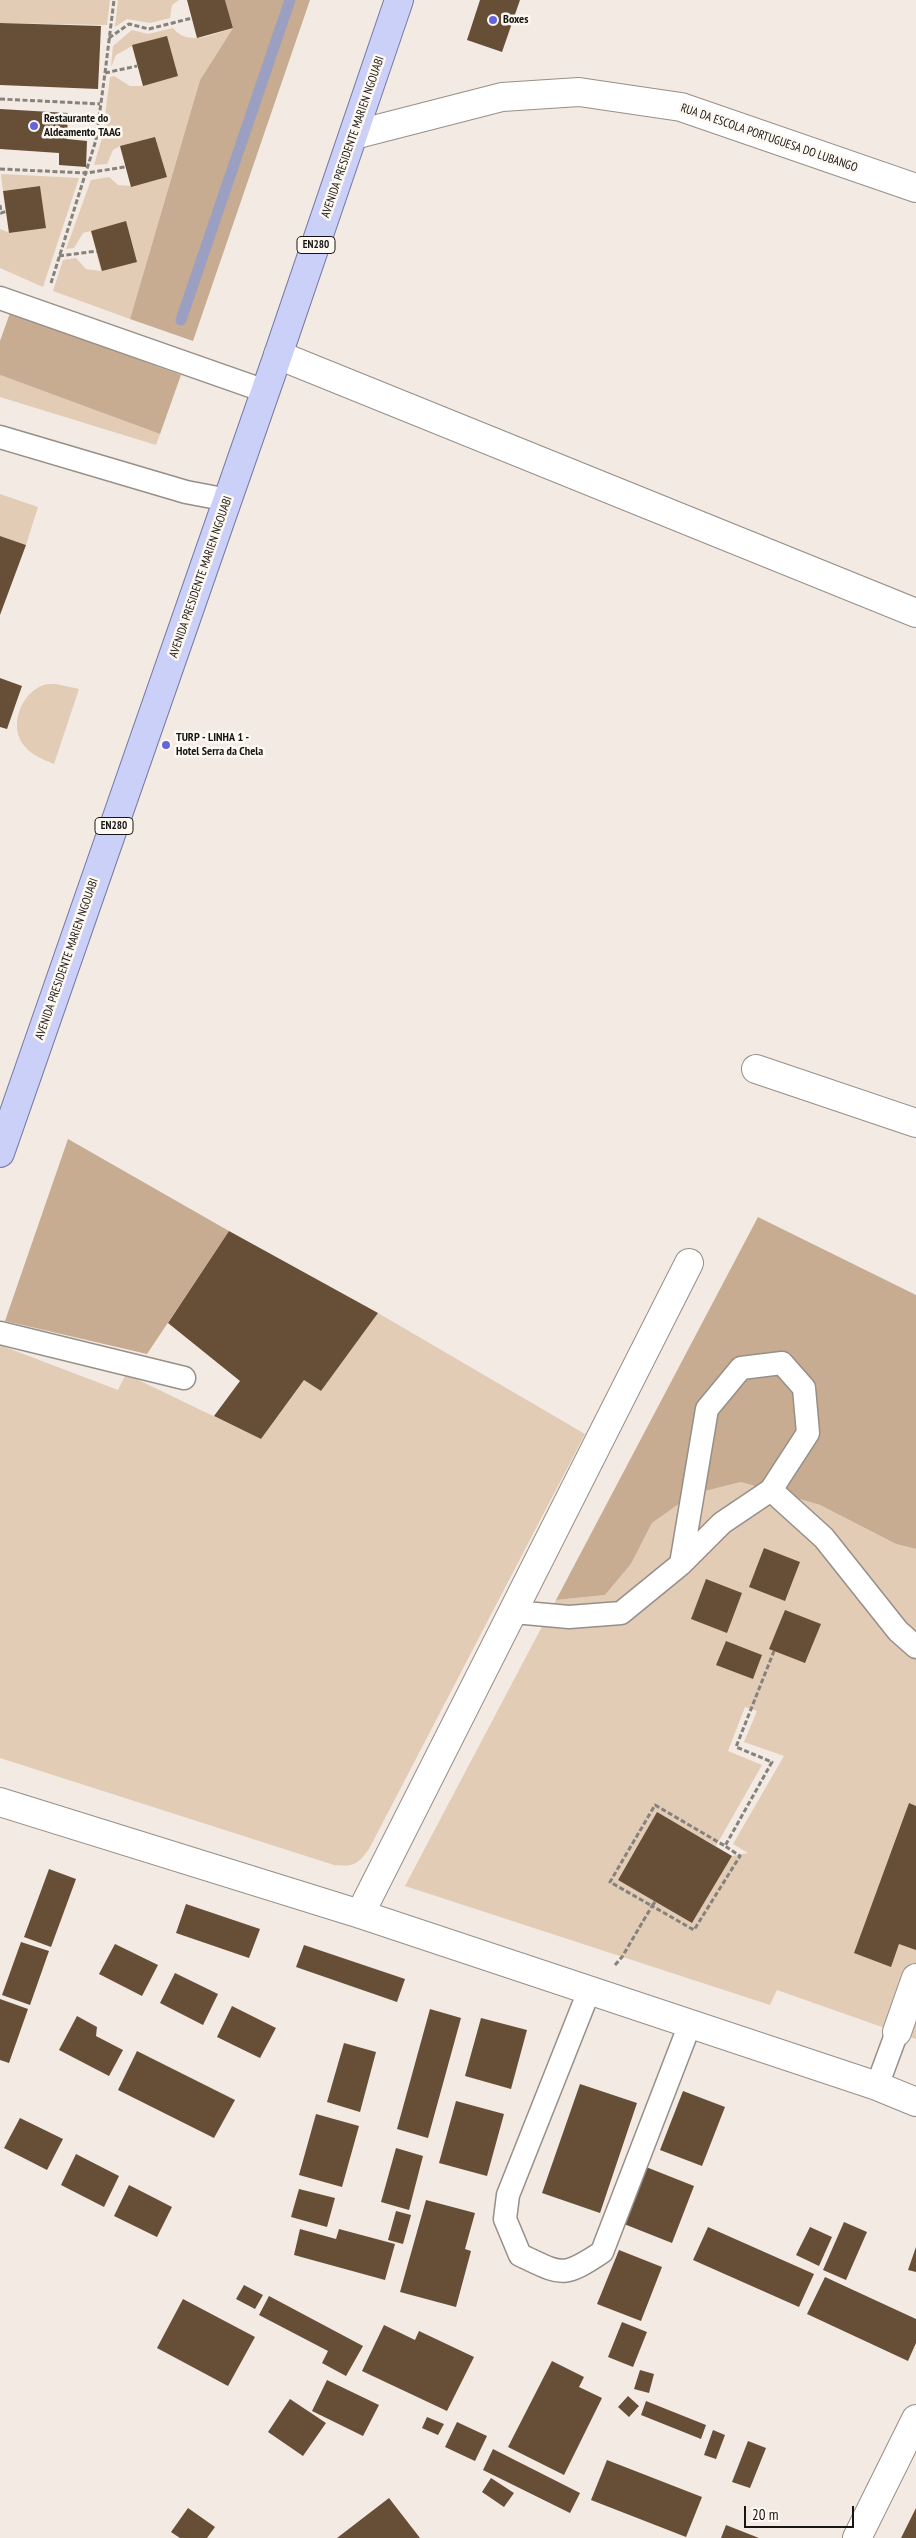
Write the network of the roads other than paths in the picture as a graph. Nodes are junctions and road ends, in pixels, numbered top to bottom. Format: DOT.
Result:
graph roads {
  1 [pos="399,0"];
  2 [pos="354,135"];
  3 [pos="916,188"];
  4 [pos="0,298"];
  5 [pos="278,354"];
  6 [pos="265,392"];
  7 [pos="0,437"];
  8 [pos="228,500"];
  9 [pos="916,613"];
  10 [pos="756,1069"];
  11 [pos="916,1122"];
  12 [pos="0,1153"];
  13 [pos="690,1263"];
  14 [pos="0,1333"];
  15 [pos="184,1378"];
  16 [pos="771,1490"];
  17 [pos="681,1564"];
  18 [pos="514,1612"];
  19 [pos="916,1647"];
  20 [pos="0,1802"];
  21 [pos="360,1914"];
  22 [pos="916,1978"];
  23 [pos="589,1991"];
  24 [pos="690,2024"];
  25 [pos="897,2032"];
  26 [pos="877,2086"];
  27 [pos="916,2102"];
  28 [pos="916,2419"];
  29 [pos="857,2538"];
  1 -- 2 [label="main road, AVENIDA PRESIDENTE MARIEN NGOUABI / EN280"];
  2 -- 3 [label="street, RUA DA ESCOLA PORTUGUESA DO LUBANGO"];
  2 -- 5 [label="main road, AVENIDA PRESIDENTE MARIEN NGOUABI / EN280"];
  4 -- 6 [label="lane"];
  5 -- 6 [label="main road, AVENIDA PRESIDENTE MARIEN NGOUABI / EN280"];
  5 -- 9 [label="street"];
  6 -- 8 [label="main road, AVENIDA PRESIDENTE MARIEN NGOUABI / EN280"];
  7 -- 8 [label="lane"];
  8 -- 12 [label="main road, AVENIDA PRESIDENTE MARIEN NGOUABI / EN280"];
  10 -- 11 [label="street"];
  13 -- 18 [label="street"];
  14 -- 15 [label="lane"];
  16 -- 17 [label="lane"];
  16 -- 17 [label="lane"];
  16 -- 19 [label="lane"];
  17 -- 18 [label="lane"];
  18 -- 21 [label="street"];
  20 -- 21 [label="street"];
  21 -- 23 [label="street"];
  22 -- 25 [label="street"];
  23 -- 24 [label="street"];
  23 -- 24 [label="lane"];
  24 -- 26 [label="street"];
  25 -- 26 [label="lane"];
  26 -- 27 [label="street"];
  28 -- 29 [label="street"];
}
